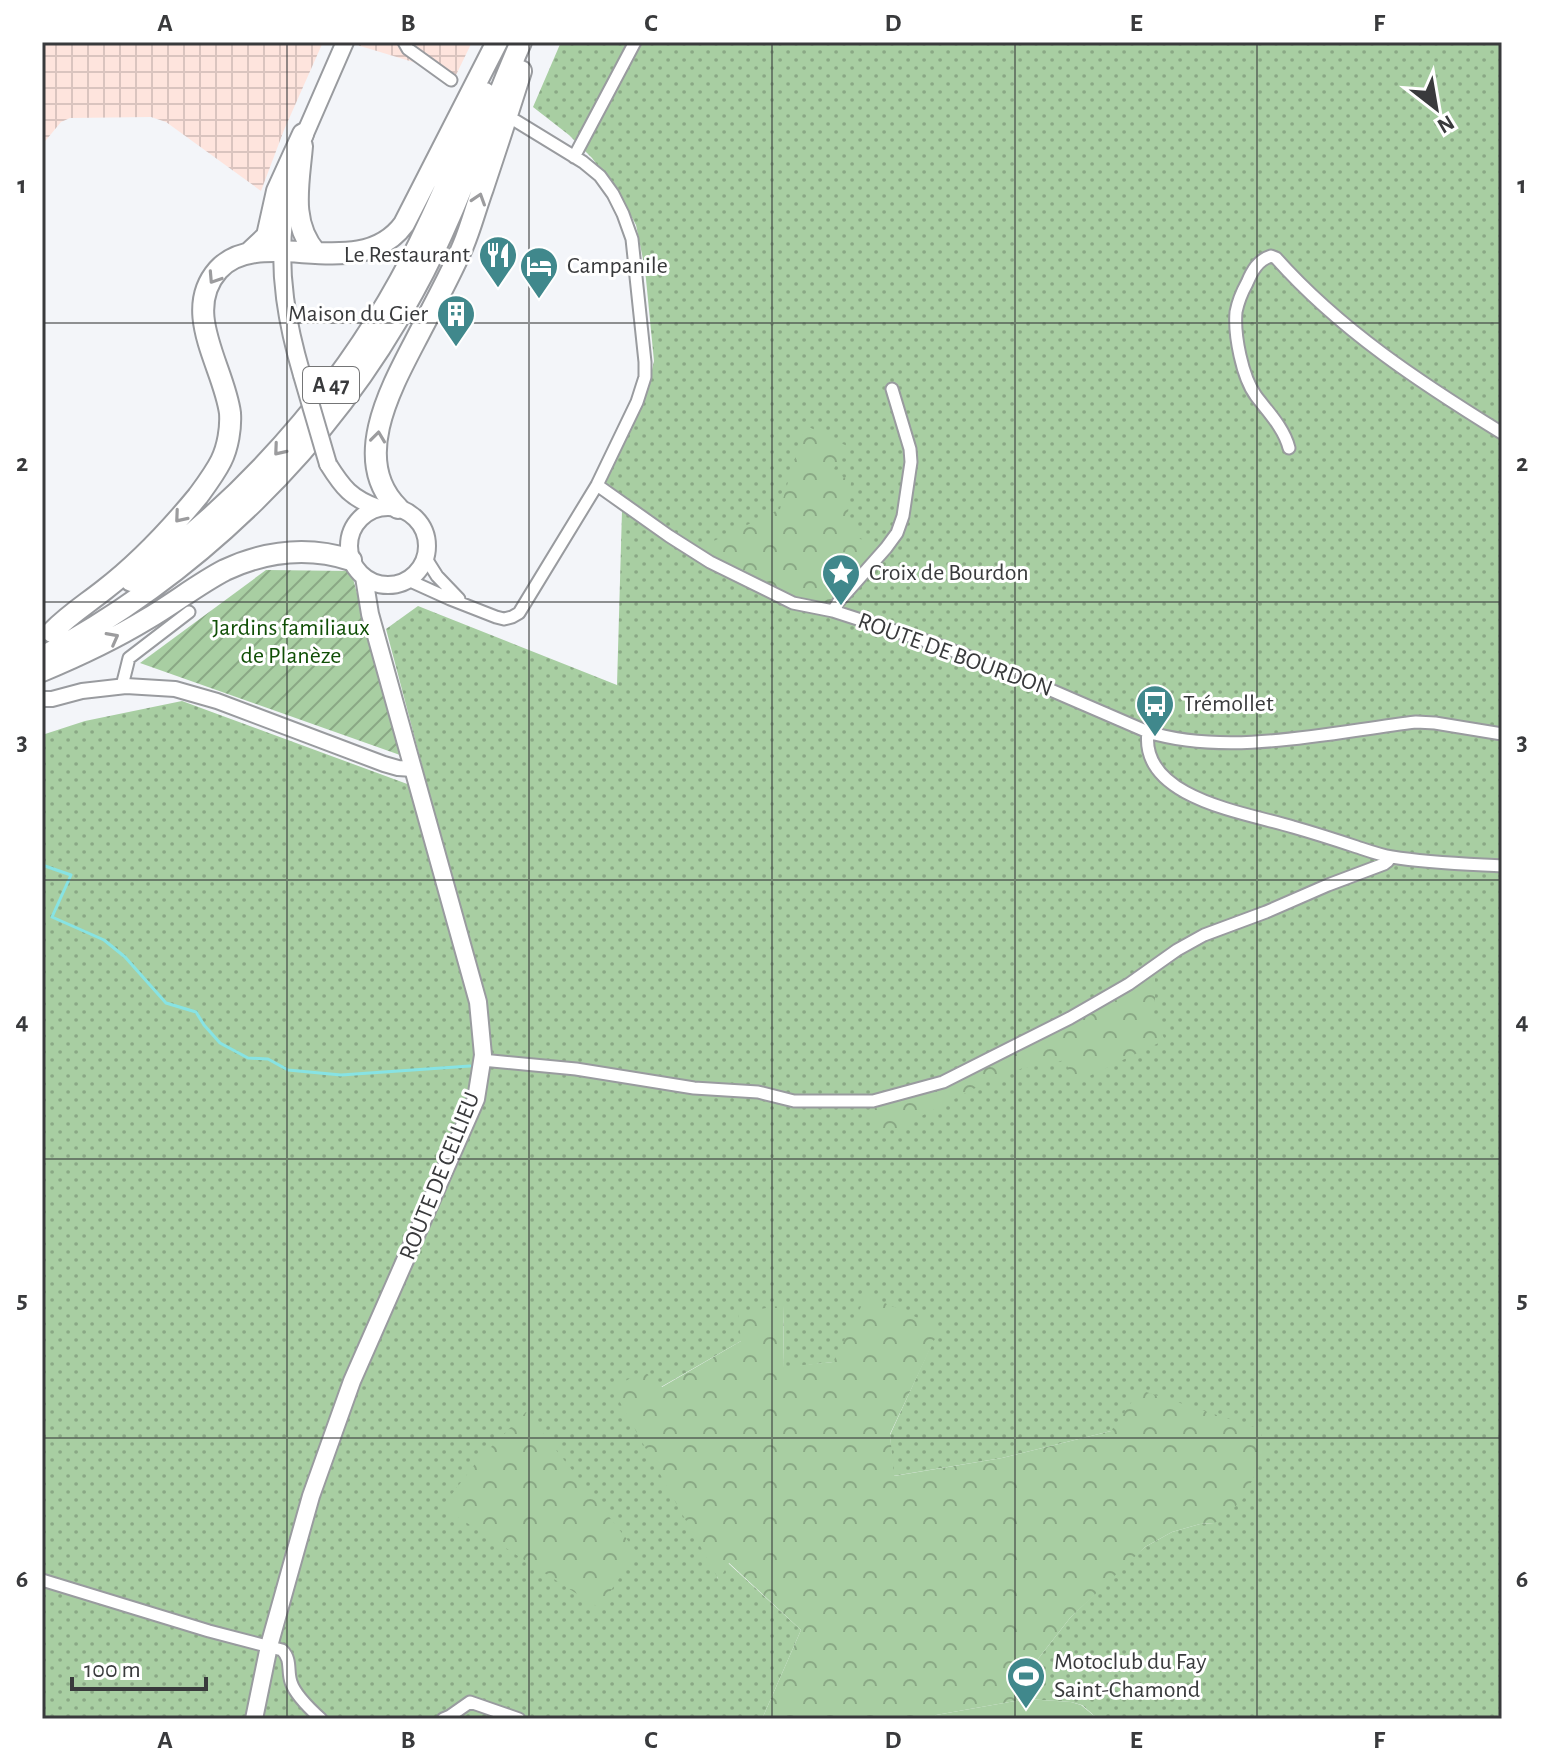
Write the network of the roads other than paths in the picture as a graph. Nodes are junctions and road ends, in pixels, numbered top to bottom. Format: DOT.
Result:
graph roads {
  1 [pos="345,42"];
  2 [pos="404,42"];
  3 [pos="497,42"];
  4 [pos="507,42"];
  5 [pos="521,42"];
  6 [pos="531,42"];
  7 [pos="635,42"];
  8 [pos="451,80"];
  9 [pos="516,121"];
  10 [pos="303,134"];
  11 [pos="574,157"];
  12 [pos="282,252"];
  13 [pos="249,253"];
  14 [pos="316,253"];
  15 [pos="892,389"];
  16 [pos="1502,433"];
  17 [pos="1289,448"];
  18 [pos="328,464"];
  19 [pos="598,482"];
  20 [pos="388,508"];
  21 [pos="354,527"];
  22 [pos="425,557"];
  23 [pos="351,560"];
  24 [pos="364,577"];
  25 [pos="408,580"];
  26 [pos="391,585"];
  27 [pos="470,606"];
  28 [pos="833,611"];
  29 [pos="189,612"];
  30 [pos="373,624"];
  31 [pos="47,635"];
  32 [pos="42,657"];
  33 [pos="42,671"];
  34 [pos="122,686"];
  35 [pos="42,699"];
  36 [pos="1148,732"];
  37 [pos="1502,734"];
  38 [pos="413,769"];
  39 [pos="1389,857"];
  40 [pos="1502,866"];
  41 [pos="482,1060"];
  42 [pos="42,1580"];
  43 [pos="269,1646"];
  44 [pos="254,1719"];
  45 [pos="321,1719"];
  46 [pos="443,1719"];
  47 [pos="519,1719"];
  1 -- 10 [label="main road"];
  2 -- 8 [label="street"];
  3 -- 14 [label="highway"];
  4 -- 31 [label="highway, A 47, one-way"];
  5 -- 32 [label="highway, A 47"];
  20 -- 6 [label="highway, one-way"];
  7 -- 11 [label="street"];
  9 -- 11 [label="street"];
  10 -- 12 [label="main road"];
  10 -- 13 [label="highway"];
  10 -- 14 [label="highway"];
  11 -- 19 [label="street"];
  12 -- 13 [label="highway"];
  12 -- 14 [label="highway"];
  12 -- 18 [label="main road, bridge"];
  13 -- 31 [label="highway, one-way"];
  15 -- 28 [label="street"];
  16 -- 17 [label="street"];
  18 -- 20 [label="main road"];
  18 -- 21 [label="main road"];
  19 -- 27 [label="street"];
  19 -- 28 [label="street, ROUTE DE BOURDON"];
  20 -- 21 [label="main road"];
  20 -- 22 [label="main road"];
  21 -- 23 [label="main road"];
  22 -- 25 [label="main road"];
  22 -- 27 [label="street"];
  23 -- 24 [label="main road"];
  33 -- 23 [label="highway, one-way"];
  24 -- 26 [label="main road"];
  24 -- 30 [label="main road, ROUTE DE CELLIEU"];
  25 -- 26 [label="main road"];
  25 -- 27 [label="street"];
  26 -- 30 [label="main road"];
  28 -- 36 [label="street, ROUTE DE BOURDON"];
  29 -- 34 [label="street"];
  30 -- 38 [label="main road, ROUTE DE CELLIEU"];
  34 -- 35 [label="street"];
  34 -- 38 [label="street"];
  36 -- 37 [label="street, ROUTE DE BOURDON"];
  36 -- 39 [label="street"];
  38 -- 41 [label="main road, ROUTE DE CELLIEU"];
  39 -- 40 [label="street"];
  39 -- 41 [label="street"];
  41 -- 43 [label="main road, ROUTE DE CELLIEU"];
  42 -- 43 [label="street"];
  43 -- 44 [label="main road, ROUTE DE CELLIEU"];
  43 -- 45 [label="street"];
  46 -- 47 [label="street"];
}
